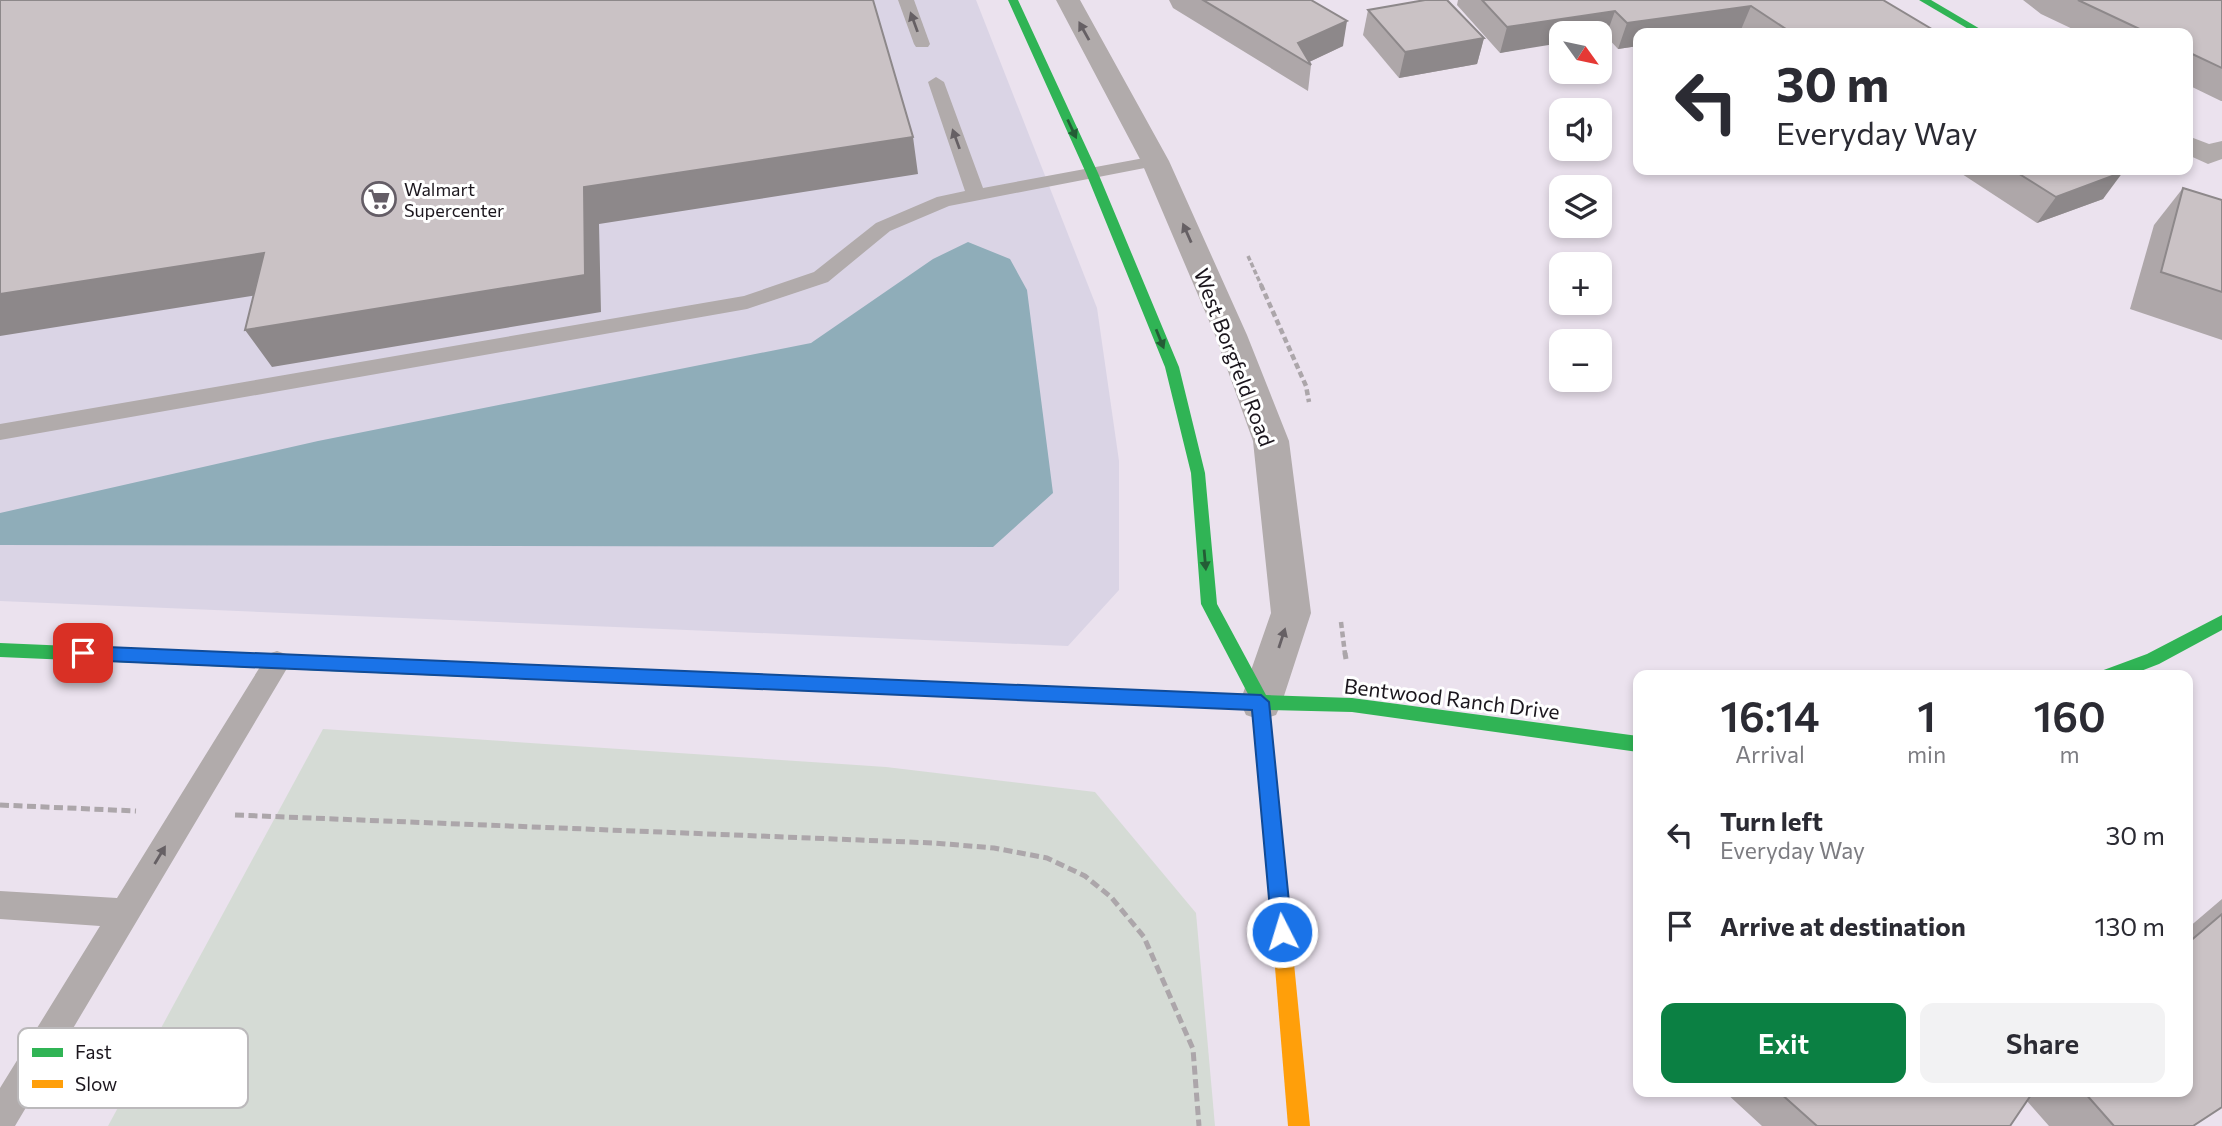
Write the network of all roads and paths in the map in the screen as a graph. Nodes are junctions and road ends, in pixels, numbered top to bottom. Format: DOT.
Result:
graph roads {
  1 [pos="906,0"];
  2 [pos="1013,0"];
  3 [pos="1068,0"];
  4 [pos="1924,0"];
  5 [pos="1973,28"];
  6 [pos="922,44"];
  7 [pos="936,82"];
  8 [pos="1155,161"];
  9 [pos="1092,173"];
  10 [pos="976,195"];
  11 [pos="0,432"];
  12 [pos="2222,622"];
  13 [pos="0,650"];
  14 [pos="277,662"];
  15 [pos="2123,670"];
  16 [pos="1261,702"];
  17 [pos="1633,743"];
  18 [pos="0,805"];
  19 [pos="186,813"];
  20 [pos="0,905"];
  21 [pos="125,913"];
  22 [pos="55,1028"];
  23 [pos="18,1089"];
  24 [pos="0,1119"];
  25 [pos="1199,1126"];
  26 [pos="1299,1126"];
  6 -- 1 [label="lane, one-way"];
  2 -- 9 [label="street, one-way"];
  8 -- 3 [label="street, West Borgfeld Road, one-way"];
  4 -- 5 [label="street"];
  10 -- 7 [label="lane, one-way"];
  8 -- 9 [label="lane"];
  16 -- 8 [label="street, West Borgfeld Road, one-way"];
  9 -- 10 [label="lane"];
  9 -- 16 [label="street, one-way"];
  10 -- 11 [label="lane"];
  12 -- 15 [label="street"];
  13 -- 14 [label="street, Bentwood Ranch Drive"];
  14 -- 16 [label="street, Bentwood Ranch Drive"];
  14 -- 19 [label="lane"];
  16 -- 17 [label="street, Bentwood Ranch Drive"];
  16 -- 26 [label="street"];
  18 -- 19 [label="path"];
  21 -- 19 [label="lane, one-way"];
  19 -- 25 [label="path"];
  20 -- 21 [label="lane"];
  21 -- 22 [label="lane"];
  23 -- 24 [label="lane"];
}
